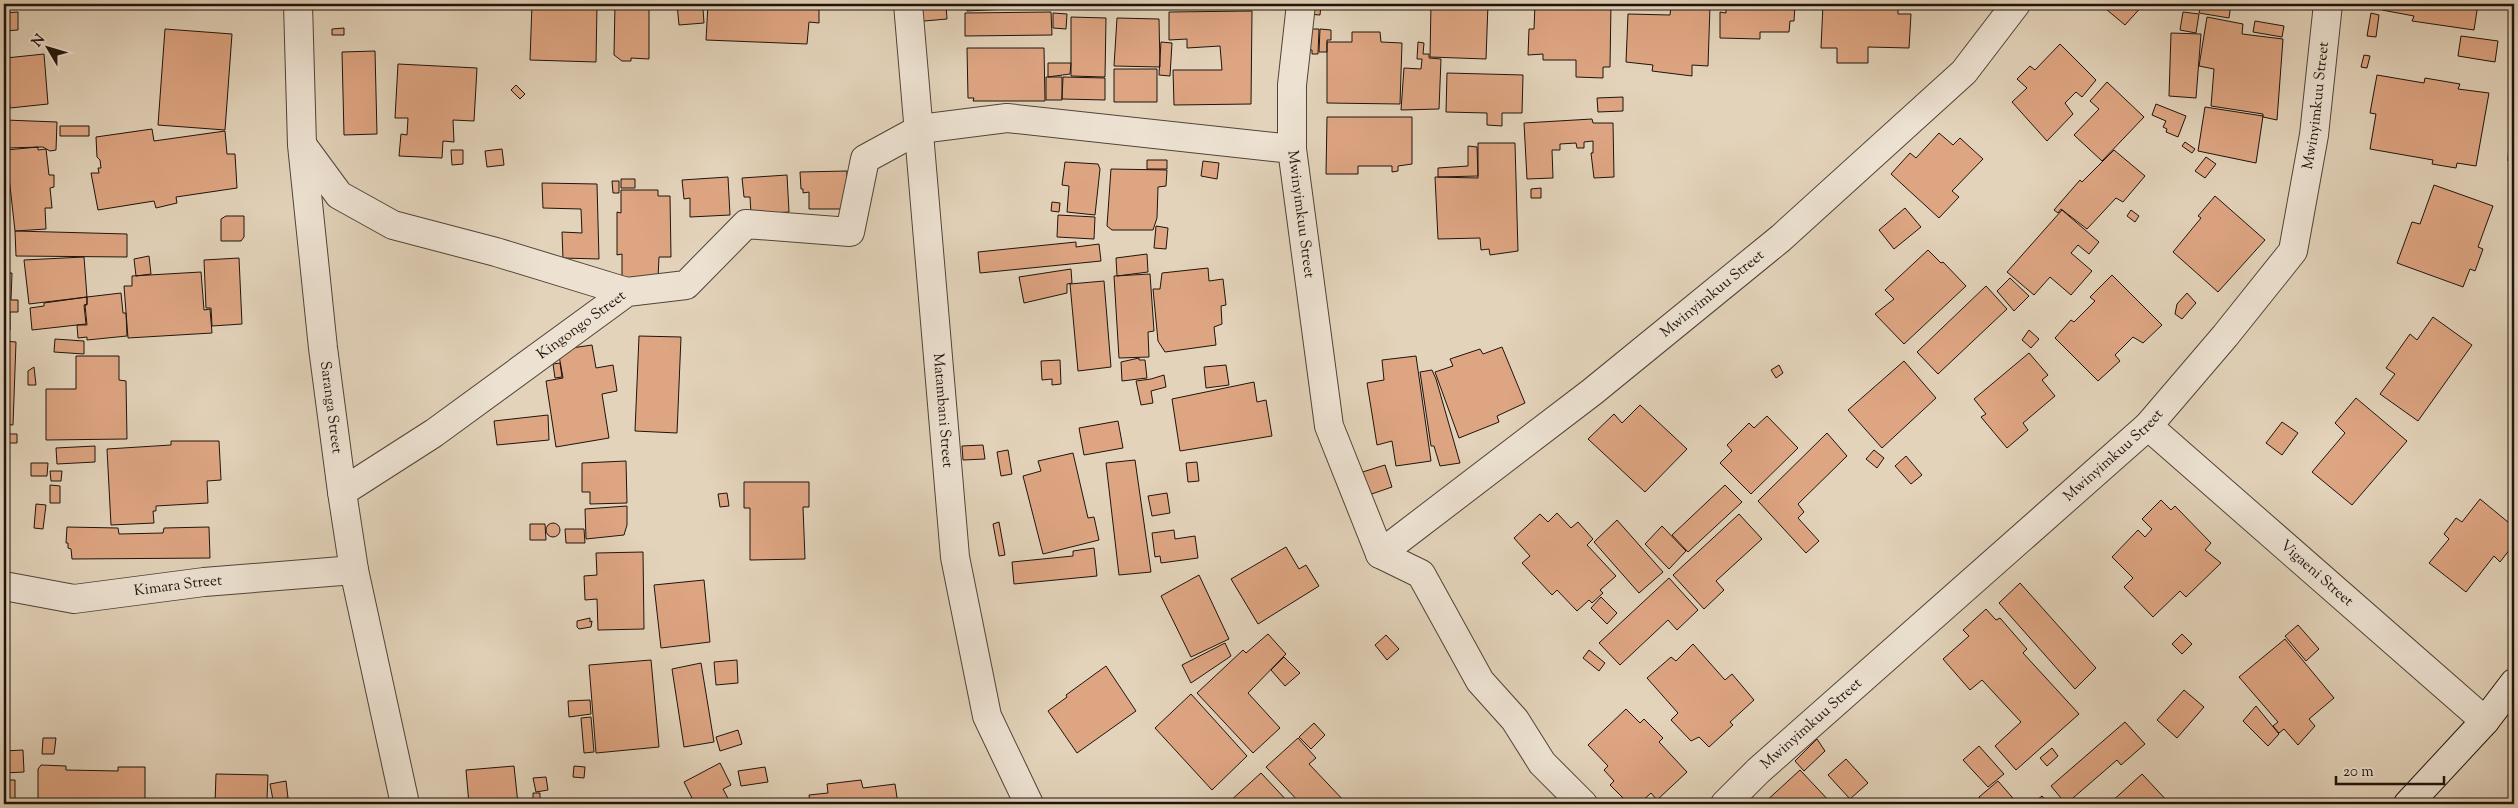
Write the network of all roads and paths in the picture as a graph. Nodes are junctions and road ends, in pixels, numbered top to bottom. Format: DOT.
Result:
graph roads {
  1 [pos="298,4"];
  2 [pos="908,4"];
  3 [pos="1301,4"];
  4 [pos="2016,4"];
  5 [pos="2328,4"];
  6 [pos="920,129"];
  7 [pos="302,145"];
  8 [pos="1292,149"];
  9 [pos="627,292"];
  10 [pos="2148,426"];
  11 [pos="342,492"];
  12 [pos="1380,554"];
  13 [pos="354,570"];
  14 [pos="4,586"];
  15 [pos="2514,683"];
  16 [pos="2485,721"];
  17 [pos="405,804"];
  18 [pos="1029,804"];
  19 [pos="1583,804"];
  20 [pos="1725,804"];
  21 [pos="2408,804"];
  1 -- 7 [label="street, Saranga Street"];
  2 -- 6 [label="street, Matambani Street"];
  3 -- 8 [label="street"];
  4 -- 12 [label="street, Mwinyimkuu Street"];
  5 -- 10 [label="street, Mwinyimkuu Street"];
  6 -- 8 [label="street, Mwinyimkuu Street"];
  6 -- 9 [label="street, Kingongo Street"];
  6 -- 18 [label="street, Matambani Street"];
  7 -- 9 [label="street"];
  7 -- 11 [label="street, Saranga Street"];
  8 -- 12 [label="street, Mwinyimkuu Street"];
  9 -- 11 [label="street, Kingongo Street"];
  10 -- 16 [label="street, Vigaeni Street"];
  10 -- 20 [label="street, Mwinyimkuu Street"];
  11 -- 13 [label="street, Saranga Street"];
  12 -- 19 [label="street"];
  13 -- 14 [label="street, Kimara Street"];
  13 -- 17 [label="street, Saranga Street"];
  15 -- 16 [label="street"];
  16 -- 21 [label="street"];
}
